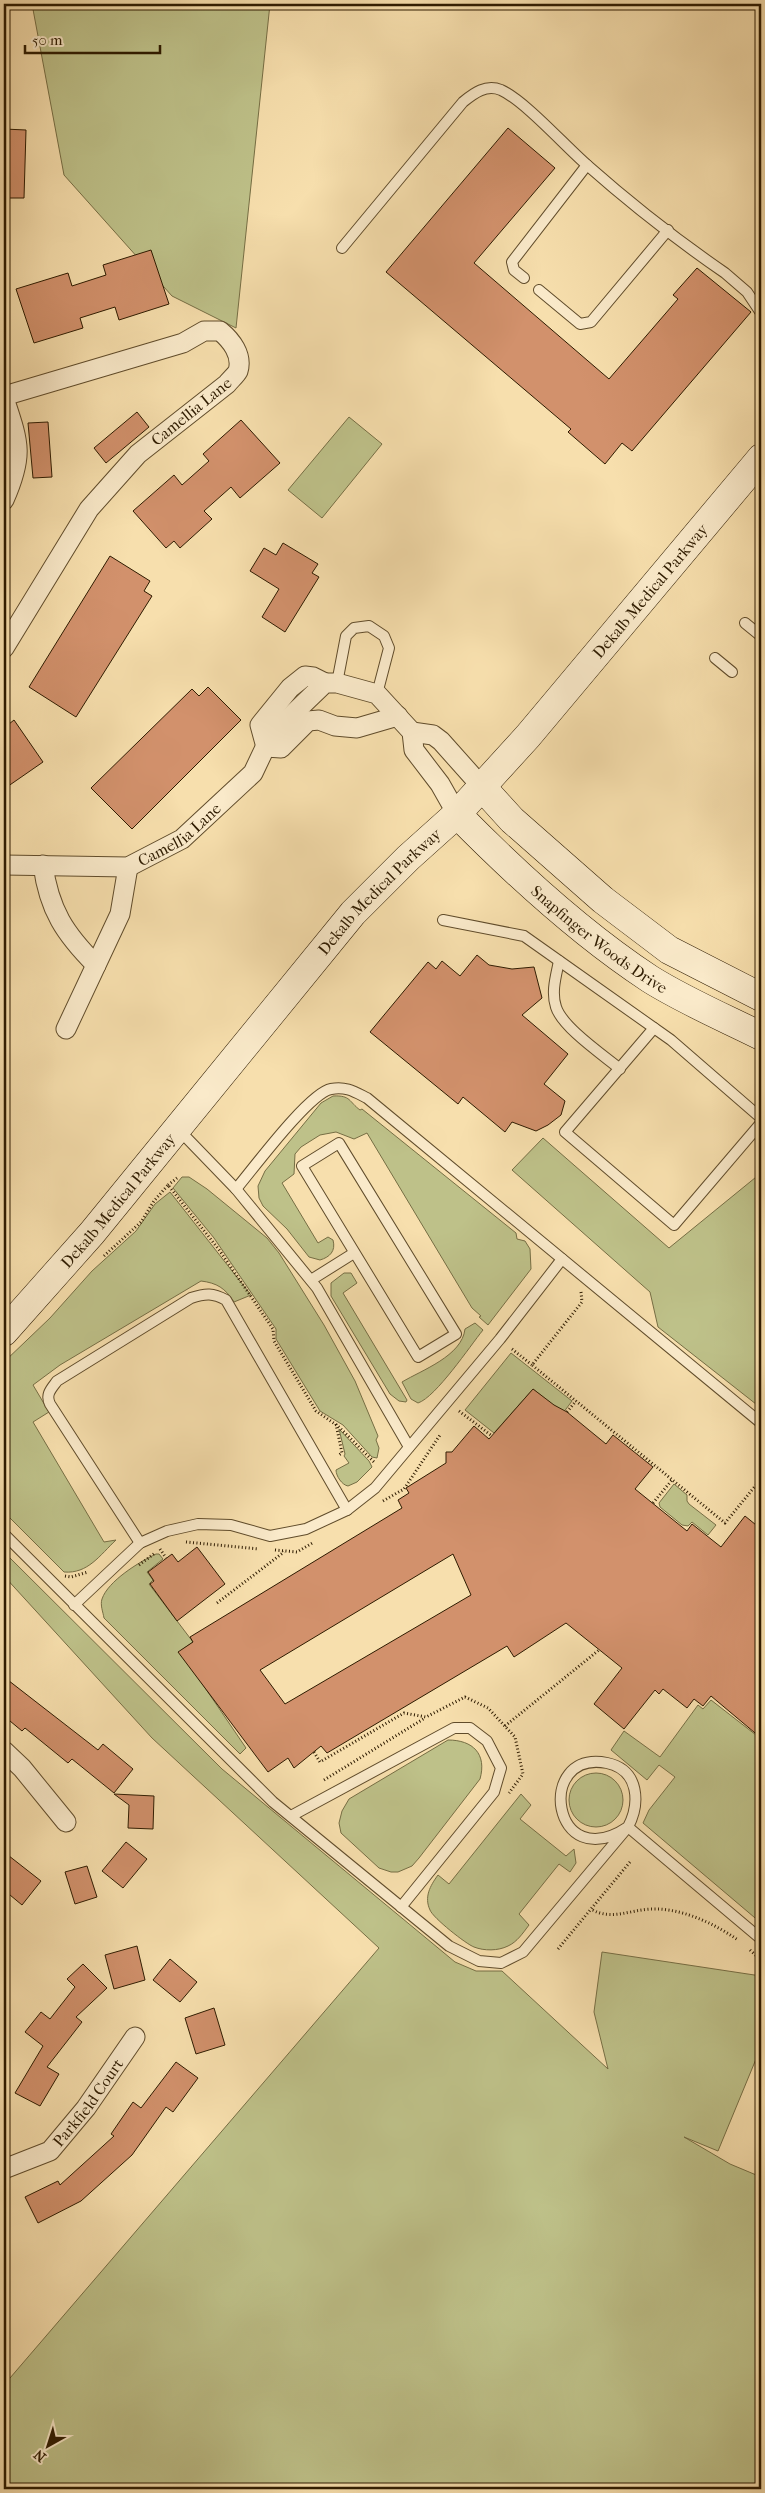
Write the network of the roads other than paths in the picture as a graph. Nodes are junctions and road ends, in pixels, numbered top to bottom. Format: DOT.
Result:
graph roads {
  1 [pos="586,165"];
  2 [pos="668,230"];
  3 [pos="342,248"];
  4 [pos="524,278"];
  5 [pos="539,290"];
  6 [pos="761,313"];
  7 [pos="4,397"];
  8 [pos="761,458"];
  9 [pos="4,500"];
  10 [pos="745,622"];
  11 [pos="761,636"];
  12 [pos="4,648"];
  13 [pos="715,658"];
  14 [pos="732,672"];
  15 [pos="331,683"];
  16 [pos="377,694"];
  17 [pos="296,709"];
  18 [pos="398,716"];
  19 [pos="412,732"];
  20 [pos="482,787"];
  21 [pos="457,814"];
  22 [pos="43,865"];
  23 [pos="4,866"];
  24 [pos="128,867"];
  25 [pos="443,920"];
  26 [pos="559,961"];
  27 [pos="96,965"];
  28 [pos="761,997"];
  29 [pos="654,1028"];
  30 [pos="66,1029"];
  31 [pos="761,1036"];
  32 [pos="620,1068"];
  33 [pos="761,1118"];
  34 [pos="761,1123"];
  35 [pos="176,1128"];
  36 [pos="236,1189"];
  37 [pos="354,1252"];
  38 [pos="562,1259"];
  39 [pos="311,1280"];
  40 [pos="4,1332"];
  41 [pos="761,1423"];
  42 [pos="409,1447"];
  43 [pos="347,1510"];
  44 [pos="4,1534"];
  45 [pos="140,1543"];
  46 [pos="74,1605"];
  47 [pos="4,1751"];
  48 [pos="291,1816"];
  49 [pos="66,1822"];
  50 [pos="628,1827"];
  51 [pos="402,1907"];
  52 [pos="761,1939"];
  53 [pos="135,2037"];
  54 [pos="4,2169"];
  1 -- 2 [label="lane"];
  1 -- 3 [label="lane"];
  1 -- 4 [label="lane"];
  2 -- 5 [label="lane"];
  2 -- 6 [label="lane"];
  7 -- 9 [label="street, Camellia Lane"];
  7 -- 12 [label="street, Camellia Lane"];
  8 -- 20 [label="main road, Dekalb Medical Parkway"];
  10 -- 11 [label="lane"];
  13 -- 14 [label="lane"];
  15 -- 16 [label="street"];
  15 -- 16 [label="lane"];
  15 -- 17 [label="street, Camellia Lane"];
  16 -- 18 [label="street"];
  17 -- 18 [label="street"];
  17 -- 24 [label="street, Camellia Lane"];
  18 -- 19 [label="street"];
  19 -- 20 [label="street"];
  19 -- 21 [label="street"];
  20 -- 21 [label="main road, Dekalb Medical Parkway"];
  20 -- 28 [label="main road, Snapfinger Woods Drive"];
  21 -- 31 [label="main road, Snapfinger Woods Drive"];
  21 -- 35 [label="main road, Dekalb Medical Parkway"];
  22 -- 23 [label="street, Camellia Lane"];
  22 -- 24 [label="street, Camellia Lane"];
  22 -- 27 [label="street"];
  24 -- 27 [label="street"];
  25 -- 26 [label="lane"];
  26 -- 29 [label="lane"];
  26 -- 32 [label="lane"];
  27 -- 30 [label="street"];
  29 -- 32 [label="lane"];
  29 -- 33 [label="lane"];
  32 -- 34 [label="lane"];
  35 -- 36 [label="lane"];
  35 -- 40 [label="main road, Dekalb Medical Parkway"];
  36 -- 38 [label="lane"];
  36 -- 39 [label="lane"];
  37 -- 37 [label="lane"];
  37 -- 39 [label="lane"];
  38 -- 41 [label="lane"];
  38 -- 42 [label="lane"];
  39 -- 42 [label="lane"];
  42 -- 43 [label="lane"];
  43 -- 45 [label="lane"];
  43 -- 45 [label="lane"];
  44 -- 46 [label="lane"];
  45 -- 46 [label="lane"];
  46 -- 48 [label="lane"];
  47 -- 49 [label="street"];
  48 -- 51 [label="lane"];
  48 -- 51 [label="lane"];
  50 -- 50 [label="lane"];
  50 -- 51 [label="lane"];
  50 -- 52 [label="lane"];
  53 -- 54 [label="street, Parkfield Court"];
}
